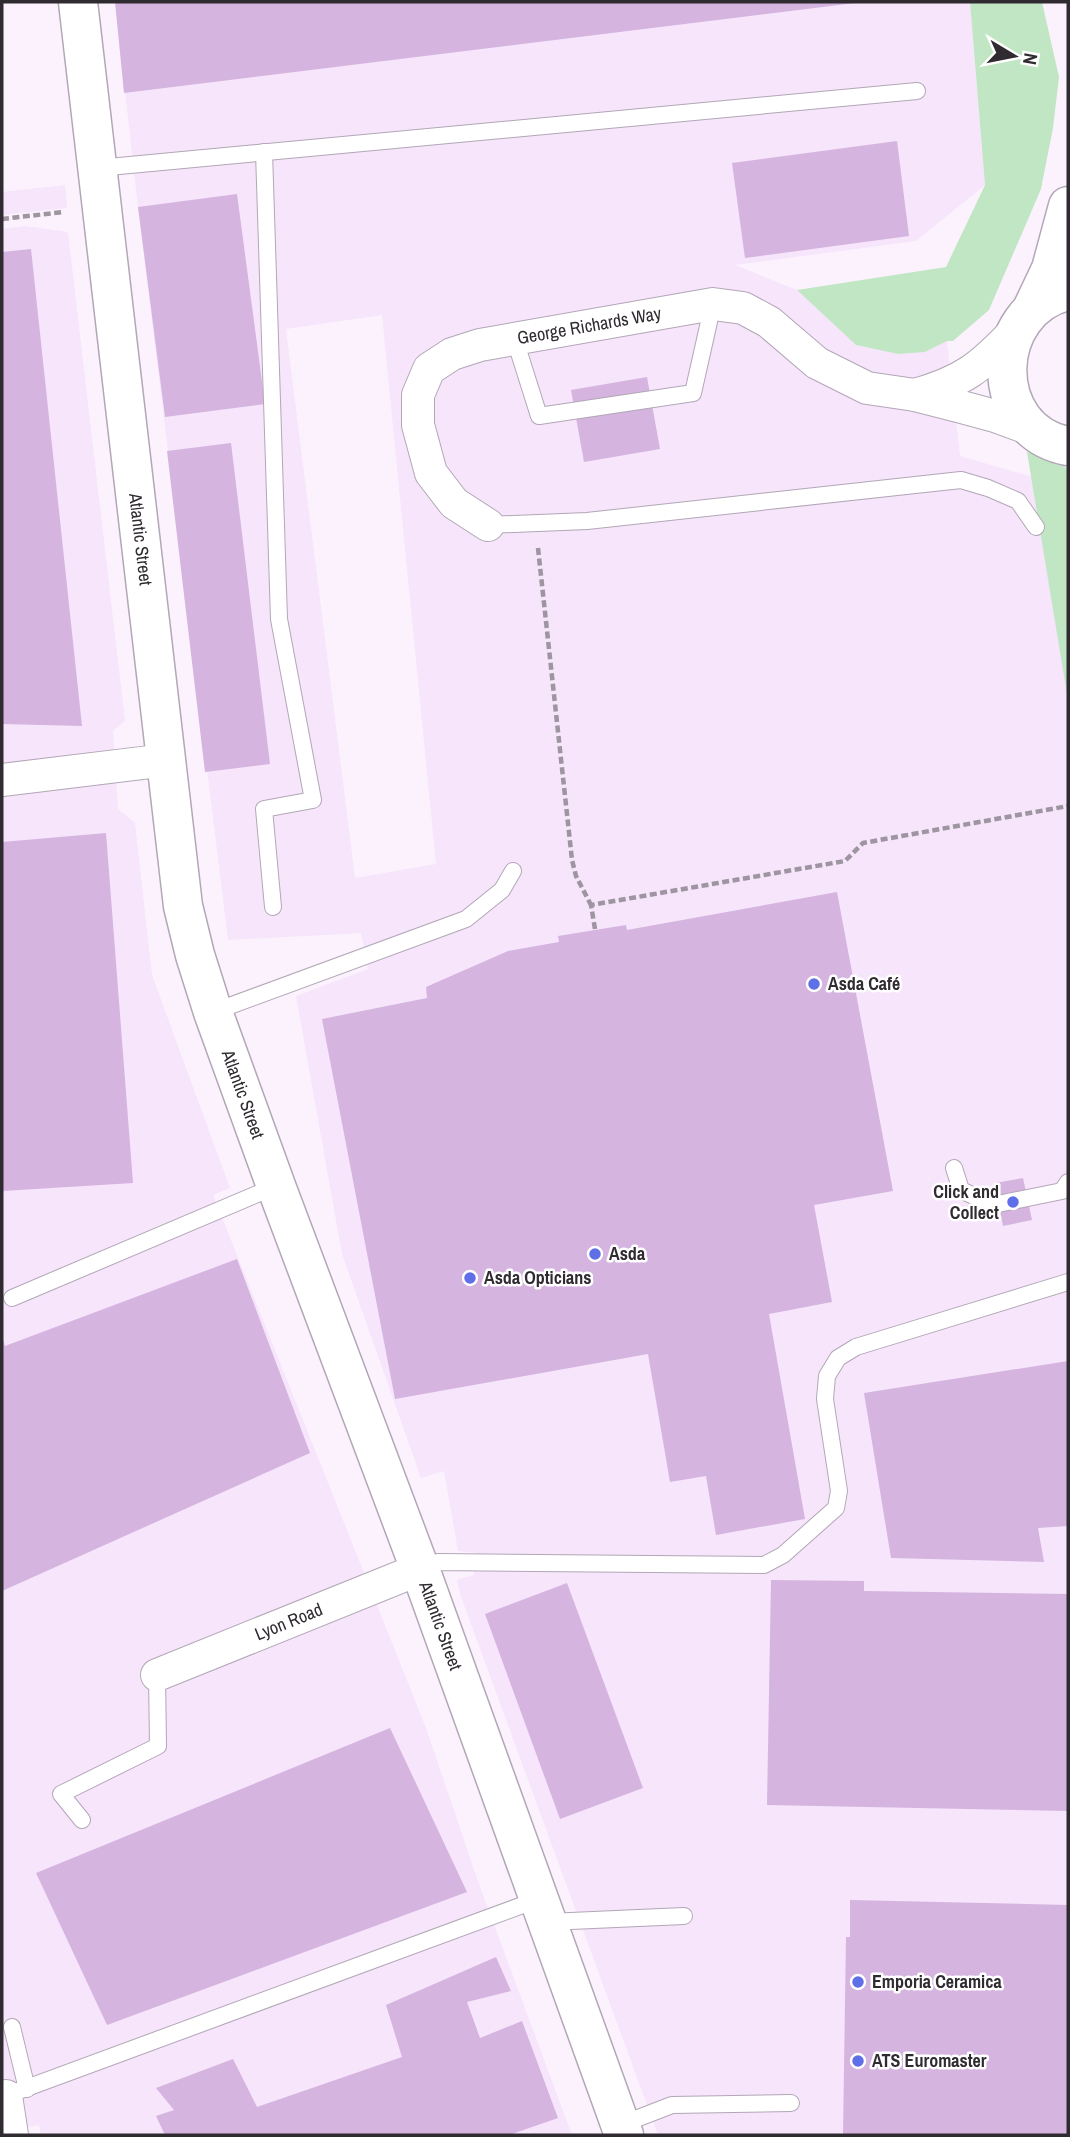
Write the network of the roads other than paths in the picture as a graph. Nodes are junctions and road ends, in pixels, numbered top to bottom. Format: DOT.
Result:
graph roads {
  1 [pos="78,2"];
  2 [pos="916,91"];
  3 [pos="264,152"];
  4 [pos="98,168"];
  5 [pos="1068,206"];
  6 [pos="1068,291"];
  7 [pos="713,304"];
  8 [pos="1024,320"];
  9 [pos="515,340"];
  10 [pos="915,395"];
  11 [pos="1058,443"];
  12 [pos="488,526"];
  13 [pos="1036,527"];
  14 [pos="166,760"];
  15 [pos="2,780"];
  16 [pos="513,871"];
  17 [pos="273,908"];
  18 [pos="213,1012"];
  19 [pos="954,1168"];
  20 [pos="1068,1182"];
  21 [pos="275,1186"];
  22 [pos="1068,1282"];
  23 [pos="12,1298"];
  24 [pos="420,1569"];
  25 [pos="156,1675"];
  26 [pos="82,1820"];
  27 [pos="544,1911"];
  28 [pos="684,1916"];
  29 [pos="12,2027"];
  30 [pos="12,2094"];
  31 [pos="791,2102"];
  32 [pos="622,2130"];
  33 [pos="12,2135"];
  1 -- 4 [label="street, Atlantic Street"];
  2 -- 3 [label="lane"];
  3 -- 4 [label="lane"];
  3 -- 17 [label="lane"];
  4 -- 14 [label="street, Atlantic Street"];
  5 -- 8 [label="street, George Richards Way"];
  6 -- 8 [label="street"];
  7 -- 9 [label="street, George Richards Way"];
  7 -- 9 [label="lane"];
  7 -- 10 [label="street, George Richards Way"];
  8 -- 10 [label="street, George Richards Way"];
  8 -- 11 [label="street"];
  9 -- 12 [label="street, George Richards Way"];
  10 -- 11 [label="street, George Richards Way"];
  12 -- 13 [label="lane"];
  14 -- 15 [label="street"];
  14 -- 18 [label="street, Atlantic Street"];
  16 -- 18 [label="lane"];
  18 -- 21 [label="street, Atlantic Street"];
  19 -- 20 [label="lane"];
  21 -- 23 [label="lane"];
  21 -- 24 [label="street, Atlantic Street"];
  22 -- 24 [label="lane"];
  24 -- 25 [label="street, Lyon Road"];
  24 -- 27 [label="street, Atlantic Street"];
  25 -- 26 [label="lane"];
  27 -- 28 [label="lane"];
  27 -- 30 [label="lane"];
  27 -- 32 [label="street, Atlantic Street"];
  29 -- 30 [label="lane"];
  30 -- 33 [label="street"];
  31 -- 32 [label="lane"];
}
